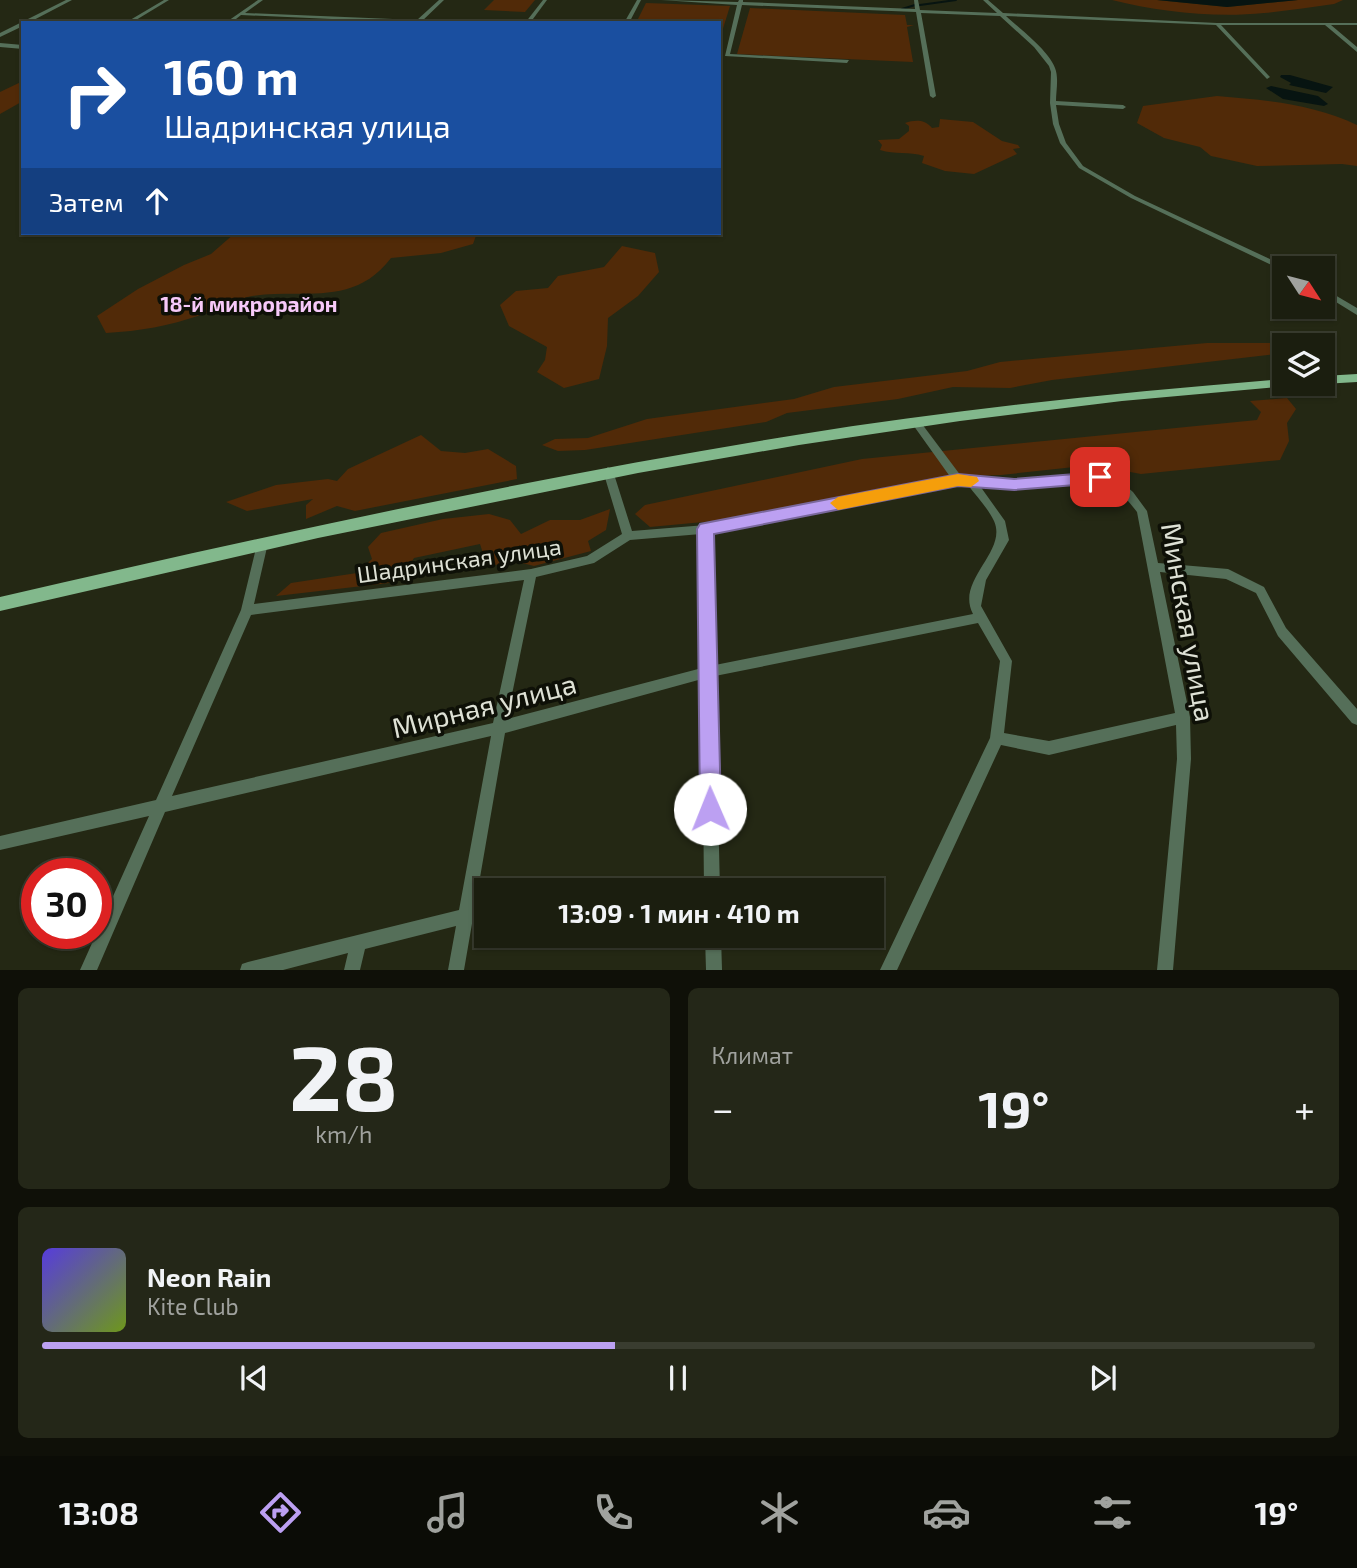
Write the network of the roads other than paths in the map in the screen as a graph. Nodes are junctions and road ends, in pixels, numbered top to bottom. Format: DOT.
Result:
graph roads {
  1 [pos="70,0"];
  2 [pos="167,0"];
  3 [pos="261,0"];
  4 [pos="442,0"];
  5 [pos="545,0"];
  6 [pos="639,0"];
  7 [pos="663,0"];
  8 [pos="916,0"];
  9 [pos="985,0"];
  10 [pos="741,2"];
  11 [pos="919,12"];
  12 [pos="241,13"];
  13 [pos="1000,15"];
  14 [pos="28,21"];
  15 [pos="130,21"];
  16 [pos="230,21"];
  17 [pos="398,21"];
  18 [pos="419,21"];
  19 [pos="529,21"];
  20 [pos="627,21"];
  21 [pos="21,24"];
  22 [pos="1217,24"];
  23 [pos="1326,24"];
  24 [pos="1357,24"];
  25 [pos="0,35"];
  26 [pos="0,45"];
  27 [pos="21,47"];
  28 [pos="1357,50"];
  29 [pos="847,61"];
  30 [pos="1267,77"];
  31 [pos="933,96"];
  32 [pos="1053,103"];
  33 [pos="1123,107"];
  34 [pos="1272,263"];
  35 [pos="1335,298"];
  36 [pos="1357,312"];
  37 [pos="1357,378"];
  38 [pos="1335,379"];
  39 [pos="1272,384"];
  40 [pos="916,422"];
  41 [pos="608,471"];
  42 [pos="958,480"];
  43 [pos="971,481"];
  44 [pos="706,529"];
  45 [pos="628,536"];
  46 [pos="262,543"];
  47 [pos="1153,567"];
  48 [pos="531,574"];
  49 [pos="0,604"];
  50 [pos="247,610"];
  51 [pos="981,618"];
  52 [pos="708,672"];
  53 [pos="1183,717"];
  54 [pos="1357,719"];
  55 [pos="499,728"];
  56 [pos="997,738"];
  57 [pos="158,807"];
  58 [pos="0,843"];
  59 [pos="712,878"];
  60 [pos="466,916"];
  61 [pos="359,942"];
  62 [pos="713,948"];
  63 [pos="88,970"];
  64 [pos="248,970"];
  65 [pos="352,970"];
  66 [pos="456,970"];
  67 [pos="714,970"];
  68 [pos="888,970"];
  69 [pos="1165,970"];
  1 -- 14 [label="street"];
  2 -- 15 [label="street"];
  3 -- 12 [label="street"];
  4 -- 18 [label="street"];
  5 -- 19 [label="street"];
  6 -- 20 [label="street"];
  7 -- 10 [label="street"];
  8 -- 11 [label="street"];
  9 -- 13 [label="street"];
  10 -- 11 [label="street"];
  10 -- 29 [label="street"];
  11 -- 13 [label="street"];
  11 -- 31 [label="street"];
  12 -- 16 [label="street"];
  12 -- 17 [label="street"];
  13 -- 22 [label="street"];
  13 -- 32 [label="street"];
  21 -- 25 [label="street"];
  22 -- 23 [label="street"];
  22 -- 30 [label="street"];
  23 -- 24 [label="street"];
  23 -- 28 [label="street"];
  26 -- 27 [label="street"];
  32 -- 33 [label="street"];
  32 -- 34 [label="street"];
  35 -- 36 [label="street"];
  37 -- 38 [label="main road"];
  39 -- 40 [label="main road"];
  40 -- 41 [label="main road"];
  40 -- 42 [label="street"];
  41 -- 45 [label="street"];
  41 -- 46 [label="main road"];
  42 -- 43 [label="street, Минская улица"];
  42 -- 44 [label="street, Шадринская улица"];
  43 -- 47 [label="street, Минская улица"];
  43 -- 51 [label="street"];
  44 -- 45 [label="street, Шадринская улица"];
  44 -- 52 [label="street"];
  45 -- 48 [label="street, Шадринская улица"];
  46 -- 49 [label="main road"];
  46 -- 50 [label="street"];
  47 -- 53 [label="street, Минская улица"];
  47 -- 54 [label="street"];
  48 -- 50 [label="street, Шадринская улица"];
  48 -- 55 [label="street"];
  50 -- 57 [label="street"];
  51 -- 52 [label="street, Мирная улица"];
  51 -- 56 [label="street"];
  52 -- 55 [label="street, Мирная улица"];
  52 -- 59 [label="street"];
  53 -- 56 [label="street"];
  53 -- 69 [label="street, Минская улица"];
  55 -- 57 [label="street, Мирная улица"];
  55 -- 60 [label="street"];
  56 -- 68 [label="street"];
  57 -- 58 [label="street, Мирная улица"];
  57 -- 63 [label="street"];
  60 -- 61 [label="street"];
  60 -- 66 [label="street"];
  61 -- 64 [label="street"];
  61 -- 65 [label="street"];
  62 -- 67 [label="street"];
}
